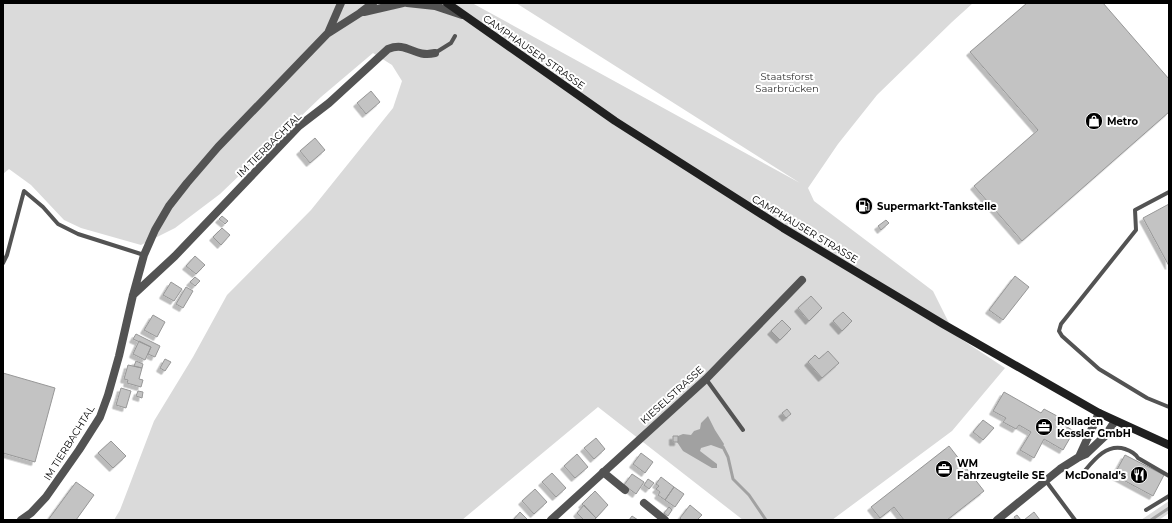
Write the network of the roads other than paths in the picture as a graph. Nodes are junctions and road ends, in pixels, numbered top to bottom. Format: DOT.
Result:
graph roads {
  1 [pos="341,3"];
  2 [pos="372,3"];
  3 [pos="403,3"];
  4 [pos="407,3"];
  5 [pos="447,3"];
  6 [pos="360,13"];
  7 [pos="467,17"];
  8 [pos="327,34"];
  9 [pos="455,36"];
  10 [pos="435,53"];
  11 [pos="1169,192"];
  12 [pos="144,255"];
  13 [pos="3,262"];
  14 [pos="802,280"];
  15 [pos="132,295"];
  16 [pos="706,379"];
  17 [pos="1169,407"];
  18 [pos="1099,413"];
  19 [pos="1115,421"];
  20 [pos="743,430"];
  21 [pos="1169,445"];
  22 [pos="1079,457"];
  23 [pos="603,472"];
  24 [pos="1082,474"];
  25 [pos="1169,476"];
  26 [pos="1046,480"];
  27 [pos="625,490"];
  28 [pos="1169,496"];
  29 [pos="644,503"];
  30 [pos="1146,510"];
  31 [pos="662,519"];
  32 [pos="21,520"];
  33 [pos="551,520"];
  34 [pos="997,520"];
  35 [pos="1075,520"];
  1 -- 8 [label="street, IM TIERBACHTAL"];
  2 -- 6 [label="street, IM TIERBACHTAL"];
  3 -- 6 [label="street, IM TIERBACHTAL"];
  4 -- 7 [label="street"];
  5 -- 7 [label="street, CAMPHAUSER STRASSE"];
  6 -- 8 [label="street, IM TIERBACHTAL"];
  7 -- 18 [label="street, CAMPHAUSER STRASSE"];
  8 -- 12 [label="street, IM TIERBACHTAL"];
  9 -- 10 [label="lane"];
  10 -- 15 [label="street, IM TIERBACHTAL"];
  11 -- 17 [label="lane"];
  12 -- 13 [label="lane"];
  12 -- 15 [label="street, IM TIERBACHTAL"];
  14 -- 16 [label="street, KIESELSTRASSE"];
  15 -- 32 [label="street, IM TIERBACHTAL"];
  16 -- 20 [label="lane"];
  16 -- 23 [label="street, KIESELSTRASSE"];
  18 -- 19 [label="street, CAMPHAUSER STRASSE"];
  18 -- 22 [label="street"];
  19 -- 21 [label="street, CAMPHAUSER STRASSE"];
  19 -- 22 [label="street"];
  22 -- 26 [label="street"];
  23 -- 27 [label="street"];
  23 -- 33 [label="street, KIESELSTRASSE"];
  24 -- 25 [label="lane"];
  26 -- 34 [label="street"];
  26 -- 35 [label="lane"];
  28 -- 30 [label="lane"];
  29 -- 31 [label="street"];
}
